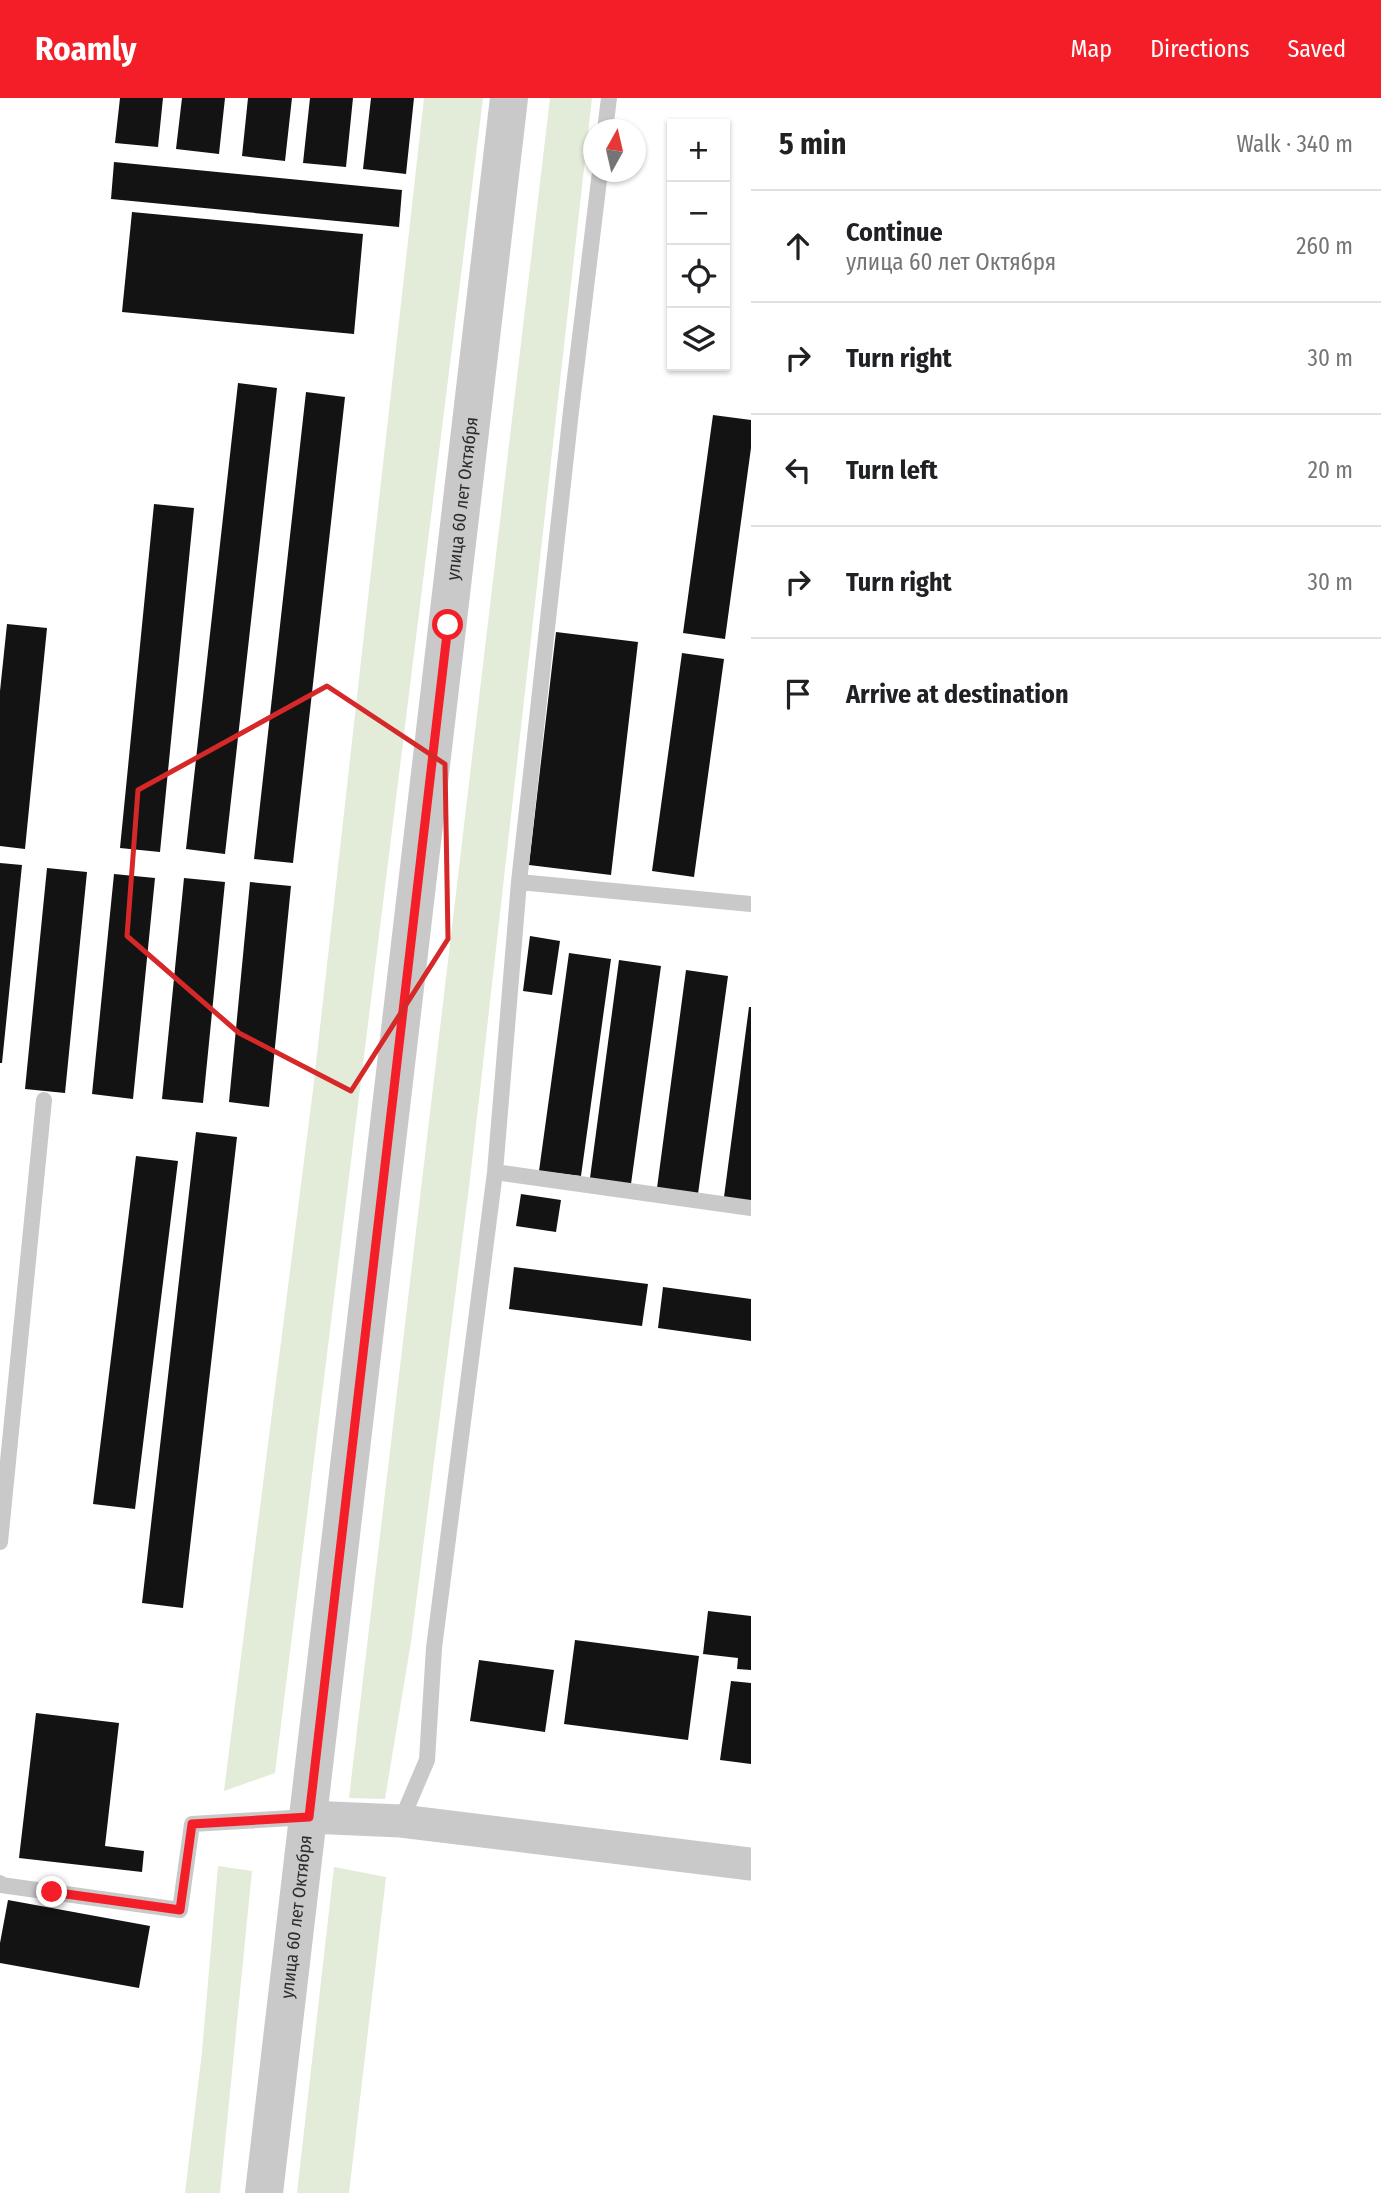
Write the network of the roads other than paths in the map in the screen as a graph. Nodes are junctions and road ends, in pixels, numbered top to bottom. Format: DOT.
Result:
graph roads {
  1 [pos="509,98"];
  2 [pos="609,98"];
  3 [pos="607,119"];
  4 [pos="599,182"];
  5 [pos="519,882"];
  6 [pos="751,904"];
  7 [pos="44,1100"];
  8 [pos="495,1171"];
  9 [pos="751,1208"];
  10 [pos="0,1542"];
  11 [pos="309,1817"];
  12 [pos="401,1821"];
  13 [pos="751,1864"];
  14 [pos="0,1883"];
  15 [pos="264,2193"];
  1 -- 11 [label="street, улица 60 лет Октября"];
  2 -- 3 [label="lane"];
  4 -- 5 [label="lane"];
  5 -- 6 [label="lane"];
  5 -- 8 [label="lane"];
  7 -- 10 [label="lane"];
  8 -- 9 [label="lane"];
  8 -- 12 [label="lane"];
  11 -- 12 [label="street"];
  11 -- 14 [label="lane"];
  11 -- 15 [label="street, улица 60 лет Октября"];
  12 -- 13 [label="street"];
}
